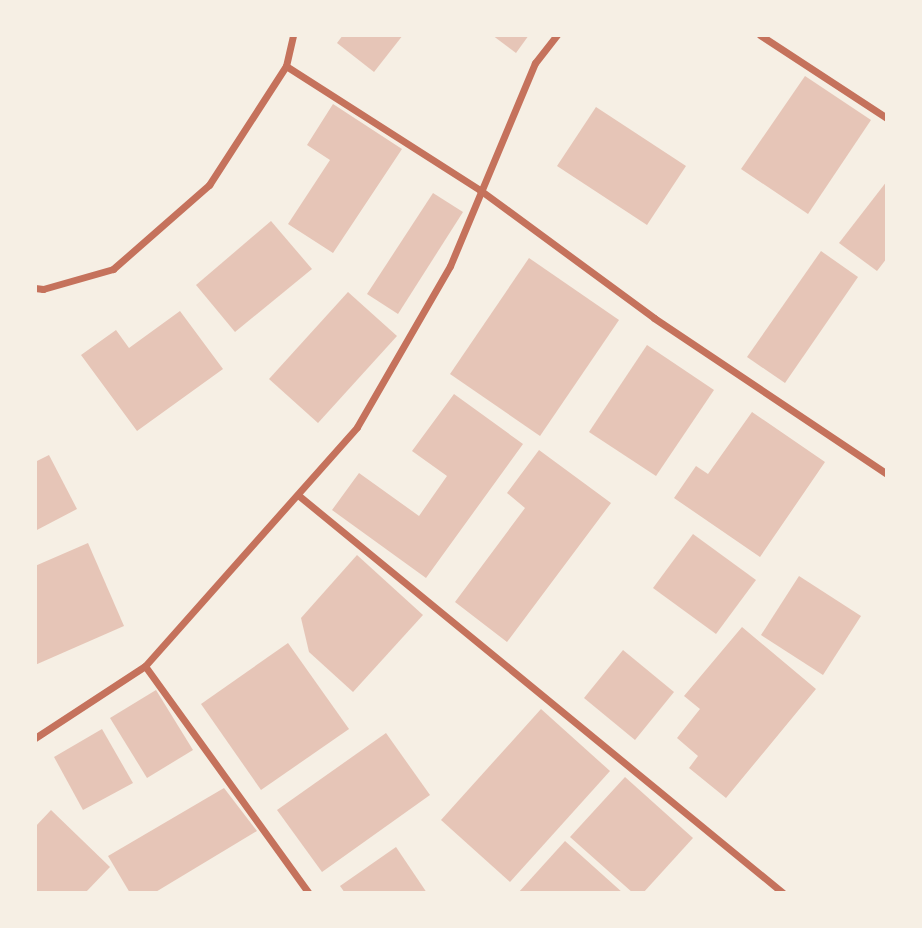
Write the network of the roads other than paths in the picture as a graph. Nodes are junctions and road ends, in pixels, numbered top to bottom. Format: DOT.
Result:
graph roads {
  1 [pos="293,35"];
  2 [pos="557,35"];
  3 [pos="760,35"];
  4 [pos="286,66"];
  5 [pos="887,118"];
  6 [pos="480,190"];
  7 [pos="35,288"];
  8 [pos="887,474"];
  9 [pos="298,495"];
  10 [pos="145,666"];
  11 [pos="35,738"];
  12 [pos="309,893"];
  13 [pos="783,893"];
  1 -- 4 [label="street"];
  2 -- 6 [label="street"];
  3 -- 5 [label="street"];
  4 -- 6 [label="street"];
  4 -- 7 [label="street"];
  6 -- 8 [label="street"];
  6 -- 9 [label="street"];
  9 -- 10 [label="street"];
  9 -- 13 [label="street"];
  10 -- 11 [label="street"];
  10 -- 12 [label="street"];
}
